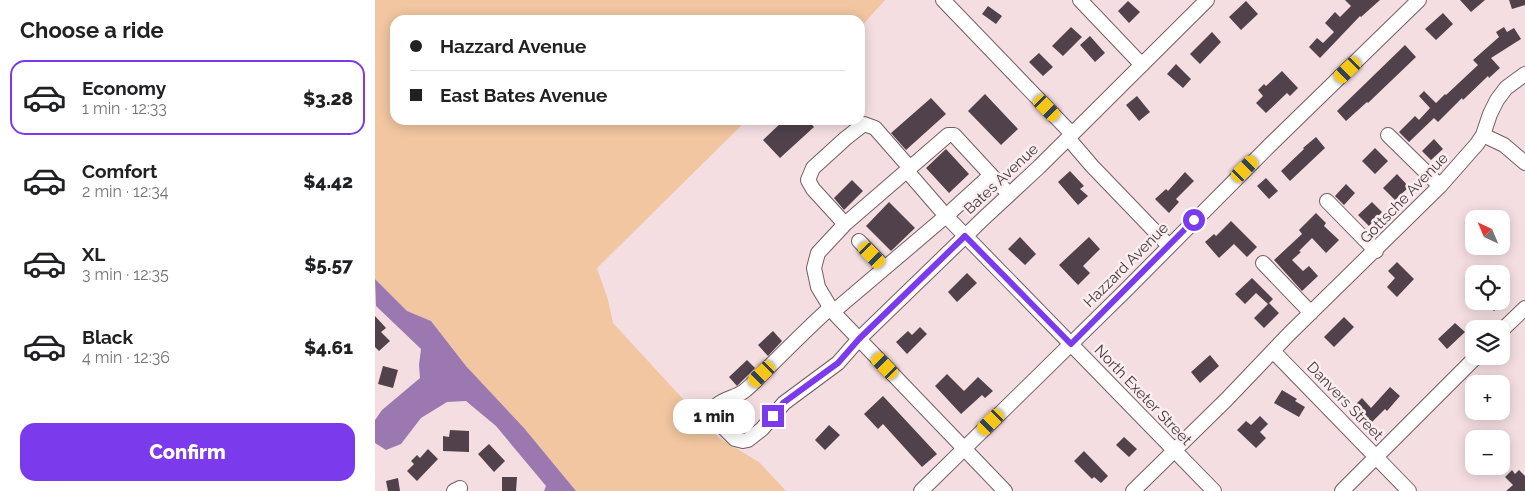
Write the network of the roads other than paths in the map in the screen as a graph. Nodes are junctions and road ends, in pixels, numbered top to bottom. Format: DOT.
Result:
graph roads {
  1 [pos="943,0"];
  2 [pos="1080,0"];
  3 [pos="1207,0"];
  4 [pos="1419,0"];
  5 [pos="1142,65"];
  6 [pos="1525,74"];
  7 [pos="865,124"];
  8 [pos="863,125"];
  9 [pos="1388,135"];
  10 [pos="1483,135"];
  11 [pos="1070,136"];
  12 [pos="1525,163"];
  13 [pos="908,170"];
  14 [pos="991,175"];
  15 [pos="1440,186"];
  16 [pos="1009,194"];
  17 [pos="1327,201"];
  18 [pos="946,216"];
  19 [pos="845,224"];
  20 [pos="965,236"];
  21 [pos="859,241"];
  22 [pos="1169,246"];
  23 [pos="1376,251"];
  24 [pos="1263,263"];
  25 [pos="885,268"];
  26 [pos="1525,308"];
  27 [pos="832,310"];
  28 [pos="1311,313"];
  29 [pos="1510,323"];
  30 [pos="859,339"];
  31 [pos="1071,344"];
  32 [pos="1273,351"];
  33 [pos="1468,365"];
  34 [pos="964,448"];
  35 [pos="1175,451"];
  36 [pos="1376,457"];
  37 [pos="921,491"];
  38 [pos="1005,491"];
  39 [pos="1133,491"];
  40 [pos="1214,491"];
  41 [pos="1342,491"];
  42 [pos="1409,491"];
  1 -- 11 [label="street"];
  2 -- 5 [label="street"];
  3 -- 5 [label="street, Bates Avenue"];
  4 -- 22 [label="street, Hazzard Avenue"];
  5 -- 11 [label="street, Bates Avenue"];
  6 -- 10 [label="street, Gottsche Avenue"];
  7 -- 13 [label="street, North Exeter Street"];
  8 -- 19 [label="street, North Exeter Street"];
  9 -- 15 [label="street"];
  10 -- 12 [label="street"];
  10 -- 15 [label="street, Gottsche Avenue"];
  11 -- 16 [label="street, Bates Avenue"];
  11 -- 22 [label="street"];
  13 -- 14 [label="street"];
  13 -- 18 [label="street, North Exeter Street"];
  13 -- 19 [label="street"];
  14 -- 16 [label="street"];
  14 -- 18 [label="street"];
  15 -- 23 [label="street, Gottsche Avenue"];
  16 -- 20 [label="street, Bates Avenue"];
  17 -- 23 [label="street"];
  18 -- 20 [label="street, North Exeter Street"];
  18 -- 25 [label="street"];
  19 -- 27 [label="street"];
  20 -- 30 [label="street, Bates Avenue"];
  20 -- 31 [label="street, North Exeter Street"];
  21 -- 25 [label="street"];
  22 -- 31 [label="street, Hazzard Avenue"];
  23 -- 28 [label="street, Gottsche Avenue"];
  24 -- 28 [label="street"];
  25 -- 27 [label="street"];
  26 -- 29 [label="street"];
  27 -- 30 [label="street"];
  27 -- 30 [label="street, Bates Avenue"];
  28 -- 32 [label="street, Gottsche Avenue"];
  30 -- 34 [label="street"];
  31 -- 34 [label="street, Hazzard Avenue"];
  31 -- 35 [label="street, North Exeter Street"];
  32 -- 35 [label="street"];
  32 -- 36 [label="street, Danvers Street"];
  33 -- 36 [label="street"];
  34 -- 37 [label="street, Hazzard Avenue"];
  34 -- 38 [label="street"];
  35 -- 39 [label="street"];
  35 -- 40 [label="street, North Exeter Street"];
  36 -- 41 [label="street"];
  36 -- 42 [label="street, Danvers Street"];
}
